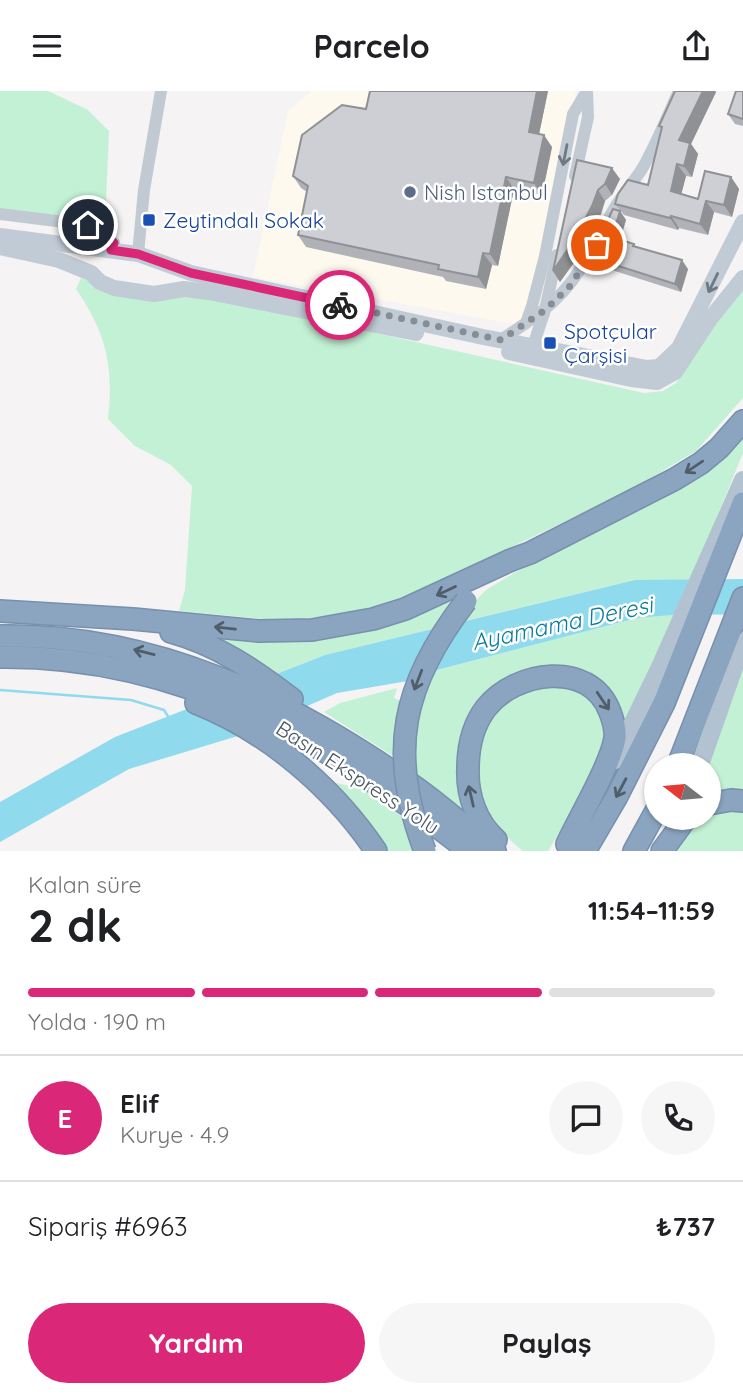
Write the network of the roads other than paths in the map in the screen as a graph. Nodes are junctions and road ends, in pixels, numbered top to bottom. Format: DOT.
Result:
graph roads {
  1 [pos="161,91"];
  2 [pos="587,91"];
  3 [pos="679,91"];
  4 [pos="0,214"];
  5 [pos="743,222"];
  6 [pos="0,236"];
  7 [pos="738,242"];
  8 [pos="0,247"];
  9 [pos="111,250"];
  10 [pos="138,254"];
  11 [pos="174,267"];
  12 [pos="91,273"];
  13 [pos="743,278"];
  14 [pos="242,291"];
  15 [pos="170,292"];
  16 [pos="545,310"];
  17 [pos="526,323"];
  18 [pos="501,340"];
  19 [pos="533,346"];
  20 [pos="743,421"];
  21 [pos="743,480"];
  22 [pos="743,503"];
  23 [pos="530,553"];
  24 [pos="743,598"];
  25 [pos="0,611"];
  26 [pos="101,618"];
  27 [pos="0,636"];
  28 [pos="743,642"];
  29 [pos="0,657"];
  30 [pos="79,661"];
  31 [pos="307,714"];
  32 [pos="683,753"];
  33 [pos="704,753"];
  34 [pos="379,787"];
  35 [pos="743,801"];
  36 [pos="721,802"];
  37 [pos="646,830"];
  38 [pos="669,830"];
  39 [pos="676,830"];
  40 [pos="571,849"];
  41 [pos="376,851"];
  42 [pos="425,851"];
  43 [pos="447,851"];
  44 [pos="469,851"];
  45 [pos="495,851"];
  46 [pos="508,851"];
  47 [pos="634,851"];
  48 [pos="659,851"];
  1 -- 10 [label="street"];
  2 -- 16 [label="street"];
  2 -- 17 [label="street, one-way"];
  3 -- 16 [label="street"];
  4 -- 9 [label="street"];
  5 -- 7 [label="main road"];
  6 -- 9 [label="main road"];
  7 -- 19 [label="main road, one-way"];
  8 -- 12 [label="main road"];
  9 -- 10 [label="main road"];
  9 -- 12 [label="main road"];
  10 -- 11 [label="main road"];
  11 -- 14 [label="main road"];
  11 -- 15 [label="main road"];
  12 -- 15 [label="main road"];
  13 -- 14 [label="main road"];
  14 -- 15 [label="main road"];
  14 -- 18 [label="main road"];
  16 -- 17 [label="street"];
  16 -- 19 [label="street"];
  17 -- 18 [label="street"];
  18 -- 19 [label="main road"];
  20 -- 23 [label="highway, one-way"];
  21 -- 40 [label="main road"];
  22 -- 40 [label="highway, one-way"];
  23 -- 26 [label="highway, one-way"];
  23 -- 42 [label="highway, one-way, bridge"];
  24 -- 32 [label="highway"];
  25 -- 26 [label="highway"];
  26 -- 31 [label="highway"];
  31 -- 27 [label="highway, Basın Ekspress Yolu, one-way"];
  28 -- 33 [label="main road"];
  29 -- 30 [label="highway, Basın Ekspress Yolu"];
  30 -- 34 [label="highway, Basın Ekspress Yolu"];
  30 -- 41 [label="highway"];
  31 -- 45 [label="highway, Basın Ekspress Yolu"];
  34 -- 43 [label="highway"];
  34 -- 44 [label="highway, Basın Ekspress Yolu"];
  35 -- 36 [label="highway"];
  37 -- 47 [label="highway"];
  38 -- 48 [label="main road"];
  39 -- 48 [label="highway"];
  46 -- 40 [label="highway, one-way"];
}
